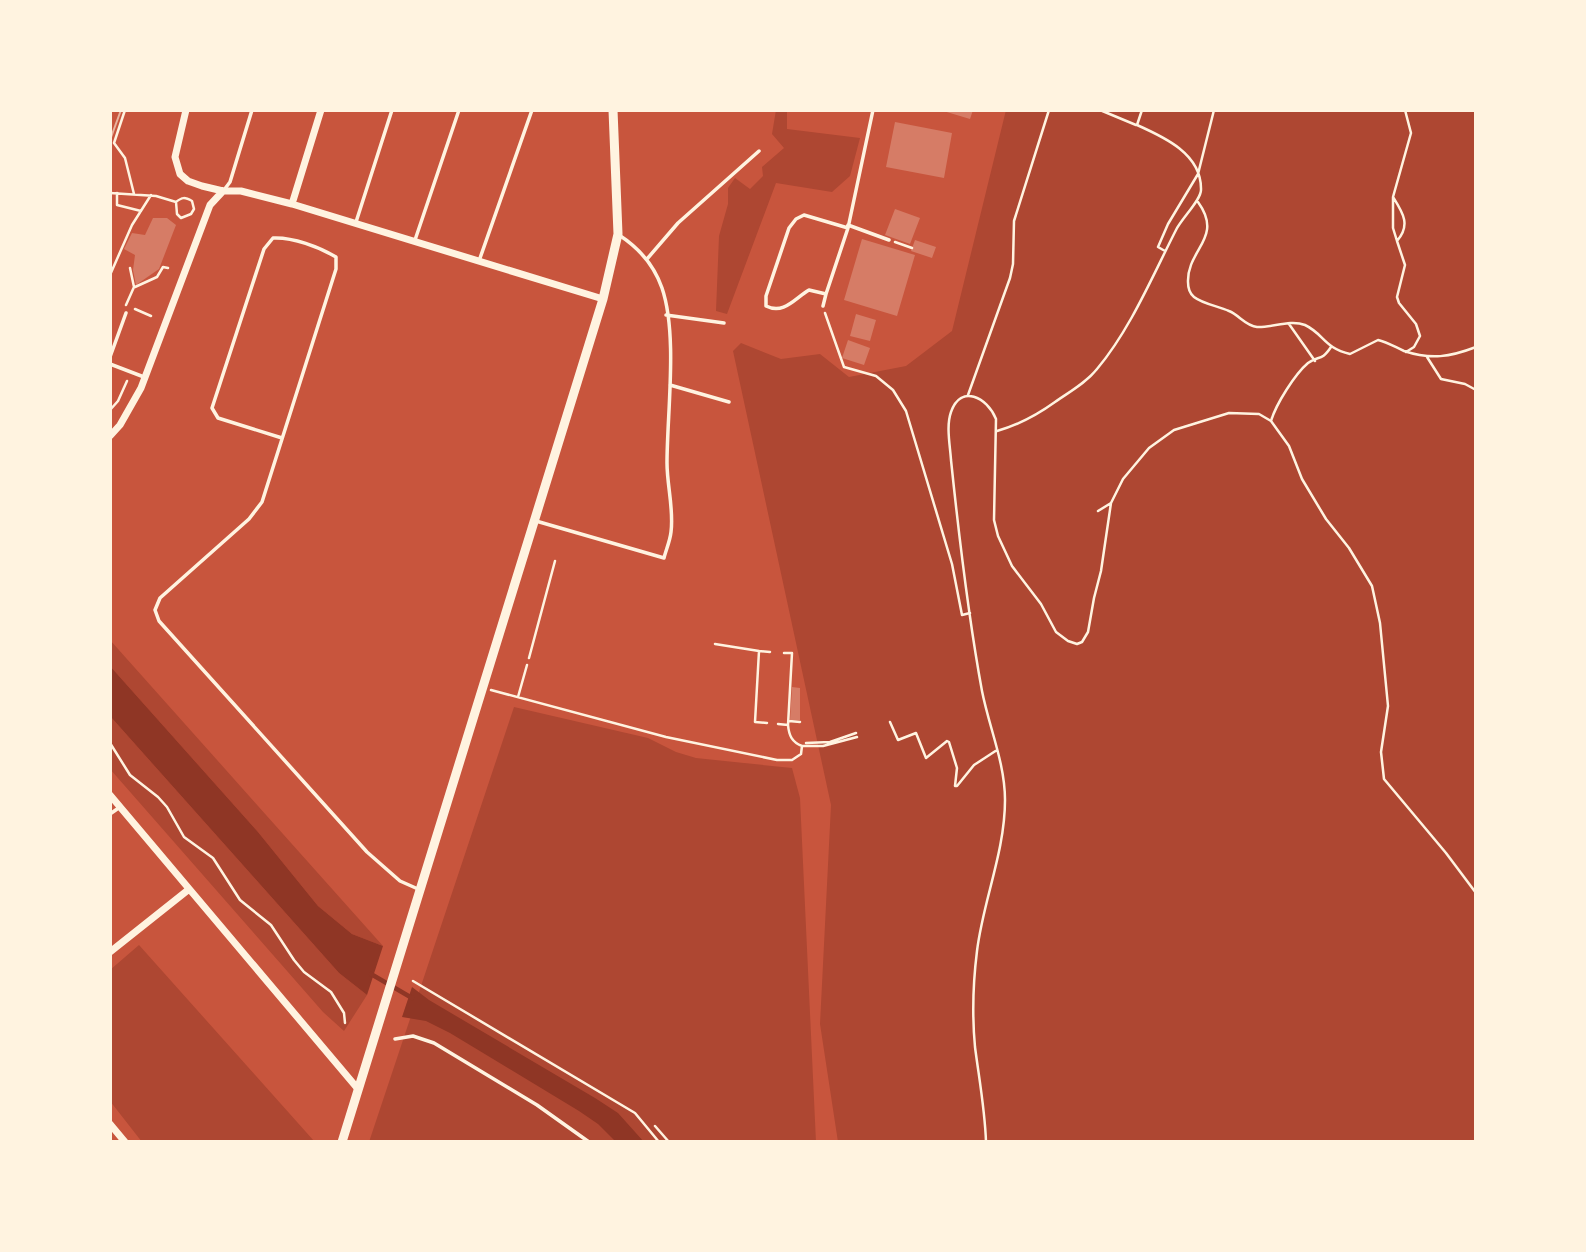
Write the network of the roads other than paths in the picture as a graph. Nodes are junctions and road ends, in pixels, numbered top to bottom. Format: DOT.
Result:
graph roads {
  1 [pos="186,110"];
  2 [pos="252,110"];
  3 [pos="321,110"];
  4 [pos="392,110"];
  5 [pos="459,110"];
  6 [pos="532,110"];
  7 [pos="613,110"];
  8 [pos="873,110"];
  9 [pos="758,151"];
  10 [pos="223,191"];
  11 [pos="292,204"];
  12 [pos="355,223"];
  13 [pos="848,226"];
  14 [pos="618,234"];
  15 [pos="889,240"];
  16 [pos="415,242"];
  17 [pos="648,260"];
  18 [pos="479,261"];
  19 [pos="826,294"];
  20 [pos="603,299"];
  21 [pos="823,306"];
  22 [pos="126,313"];
  23 [pos="666,315"];
  24 [pos="723,323"];
  25 [pos="110,358"];
  26 [pos="110,364"];
  27 [pos="145,377"];
  28 [pos="670,385"];
  29 [pos="729,402"];
  30 [pos="110,436"];
  31 [pos="282,438"];
  32 [pos="534,521"];
  33 [pos="110,795"];
  34 [pos="120,807"];
  35 [pos="110,814"];
  36 [pos="188,890"];
  37 [pos="420,890"];
  38 [pos="110,952"];
  39 [pos="395,1039"];
  40 [pos="358,1089"];
  41 [pos="110,1124"];
  42 [pos="125,1142"];
  43 [pos="342,1142"];
  44 [pos="589,1142"];
  1 -- 10 [label="street"];
  2 -- 10 [label="lane"];
  3 -- 11 [label="street"];
  4 -- 12 [label="lane"];
  5 -- 16 [label="lane"];
  6 -- 18 [label="lane"];
  7 -- 14 [label="street"];
  8 -- 13 [label="lane"];
  9 -- 17 [label="lane"];
  10 -- 11 [label="street"];
  10 -- 27 [label="street"];
  11 -- 12 [label="street"];
  12 -- 16 [label="street"];
  13 -- 15 [label="lane"];
  13 -- 19 [label="lane"];
  13 -- 19 [label="lane"];
  14 -- 17 [label="lane"];
  14 -- 20 [label="street"];
  16 -- 18 [label="street"];
  17 -- 23 [label="lane"];
  18 -- 20 [label="street"];
  19 -- 21 [label="lane"];
  20 -- 32 [label="street"];
  22 -- 25 [label="lane"];
  23 -- 24 [label="lane"];
  23 -- 28 [label="lane"];
  26 -- 27 [label="lane"];
  27 -- 30 [label="street"];
  28 -- 29 [label="lane"];
  28 -- 32 [label="lane"];
  31 -- 31 [label="lane"];
  31 -- 37 [label="lane"];
  32 -- 37 [label="street"];
  33 -- 34 [label="street"];
  34 -- 35 [label="lane"];
  34 -- 36 [label="street"];
  36 -- 38 [label="street"];
  36 -- 40 [label="street"];
  37 -- 40 [label="street"];
  39 -- 44 [label="lane"];
  40 -- 43 [label="street"];
  41 -- 42 [label="street"];
}
